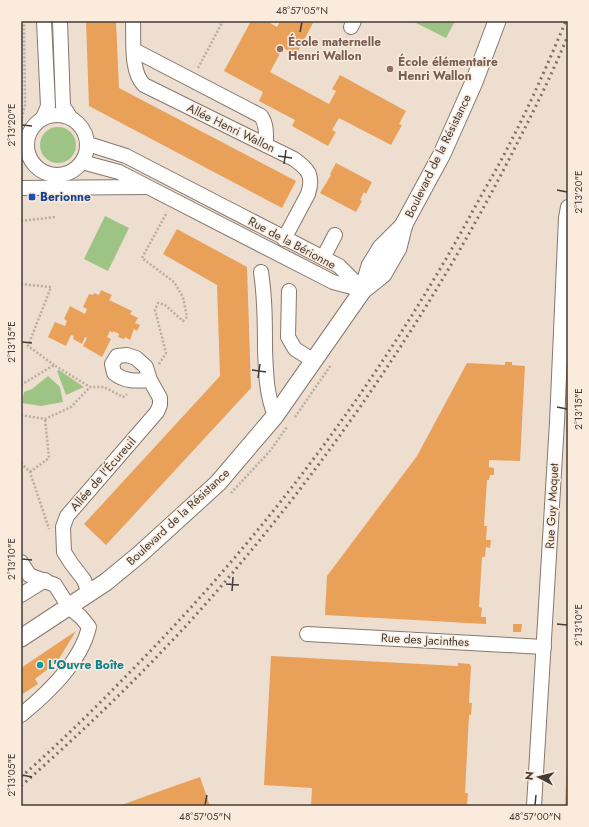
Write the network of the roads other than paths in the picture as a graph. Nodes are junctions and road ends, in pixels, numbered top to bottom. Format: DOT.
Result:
graph roads {
  1 [pos="44,21"];
  2 [pos="60,21"];
  3 [pos="133,21"];
  4 [pos="498,21"];
  5 [pos="134,50"];
  6 [pos="70,117"];
  7 [pos="43,118"];
  8 [pos="88,144"];
  9 [pos="266,145"];
  10 [pos="25,156"];
  11 [pos="82,162"];
  12 [pos="149,187"];
  13 [pos="21,188"];
  14 [pos="568,207"];
  15 [pos="335,235"];
  16 [pos="284,238"];
  17 [pos="323,258"];
  18 [pos="261,272"];
  19 [pos="363,290"];
  20 [pos="289,291"];
  21 [pos="314,361"];
  22 [pos="150,380"];
  23 [pos="274,416"];
  24 [pos="562,422"];
  25 [pos="21,562"];
  26 [pos="44,580"];
  27 [pos="89,594"];
  28 [pos="21,595"];
  29 [pos="70,607"];
  30 [pos="307,634"];
  31 [pos="21,638"];
  32 [pos="544,647"];
  33 [pos="21,715"];
  34 [pos="534,806"];
  1 -- 7 [label="street"];
  2 -- 6 [label="street"];
  3 -- 5 [label="street, Allée Henri Wallon"];
  4 -- 19 [label="main road, Boulevard de la Résistance"];
  5 -- 9 [label="street"];
  5 -- 9 [label="street, Allée Henri Wallon"];
  6 -- 7 [label="street"];
  6 -- 8 [label="street"];
  7 -- 10 [label="street"];
  8 -- 11 [label="street"];
  8 -- 16 [label="street, Rue de la Bérionne"];
  9 -- 16 [label="street, Allée Henri Wallon"];
  10 -- 11 [label="street"];
  11 -- 12 [label="street, Rue de la Bérionne"];
  12 -- 13 [label="street"];
  12 -- 19 [label="street, Rue de la Bérionne"];
  14 -- 24 [label="street, Rue Guy Moquet"];
  15 -- 17 [label="street"];
  16 -- 17 [label="street, Rue de la Bérionne"];
  17 -- 19 [label="street, Rue de la Bérionne"];
  18 -- 23 [label="street"];
  19 -- 21 [label="main road, Boulevard de la Résistance"];
  20 -- 21 [label="street"];
  21 -- 23 [label="main road, Boulevard de la Résistance"];
  22 -- 27 [label="street, Allée de l'Écureuil"];
  23 -- 27 [label="main road, Boulevard de la Résistance"];
  24 -- 32 [label="street, Rue Guy Moquet"];
  25 -- 26 [label="street"];
  26 -- 28 [label="street"];
  26 -- 29 [label="street"];
  27 -- 29 [label="main road, Boulevard de la Résistance"];
  29 -- 31 [label="main road, Boulevard de la Résistance"];
  29 -- 33 [label="street"];
  30 -- 32 [label="street, Rue des Jacinthes"];
  32 -- 34 [label="street, Rue Guy Moquet"];
}
